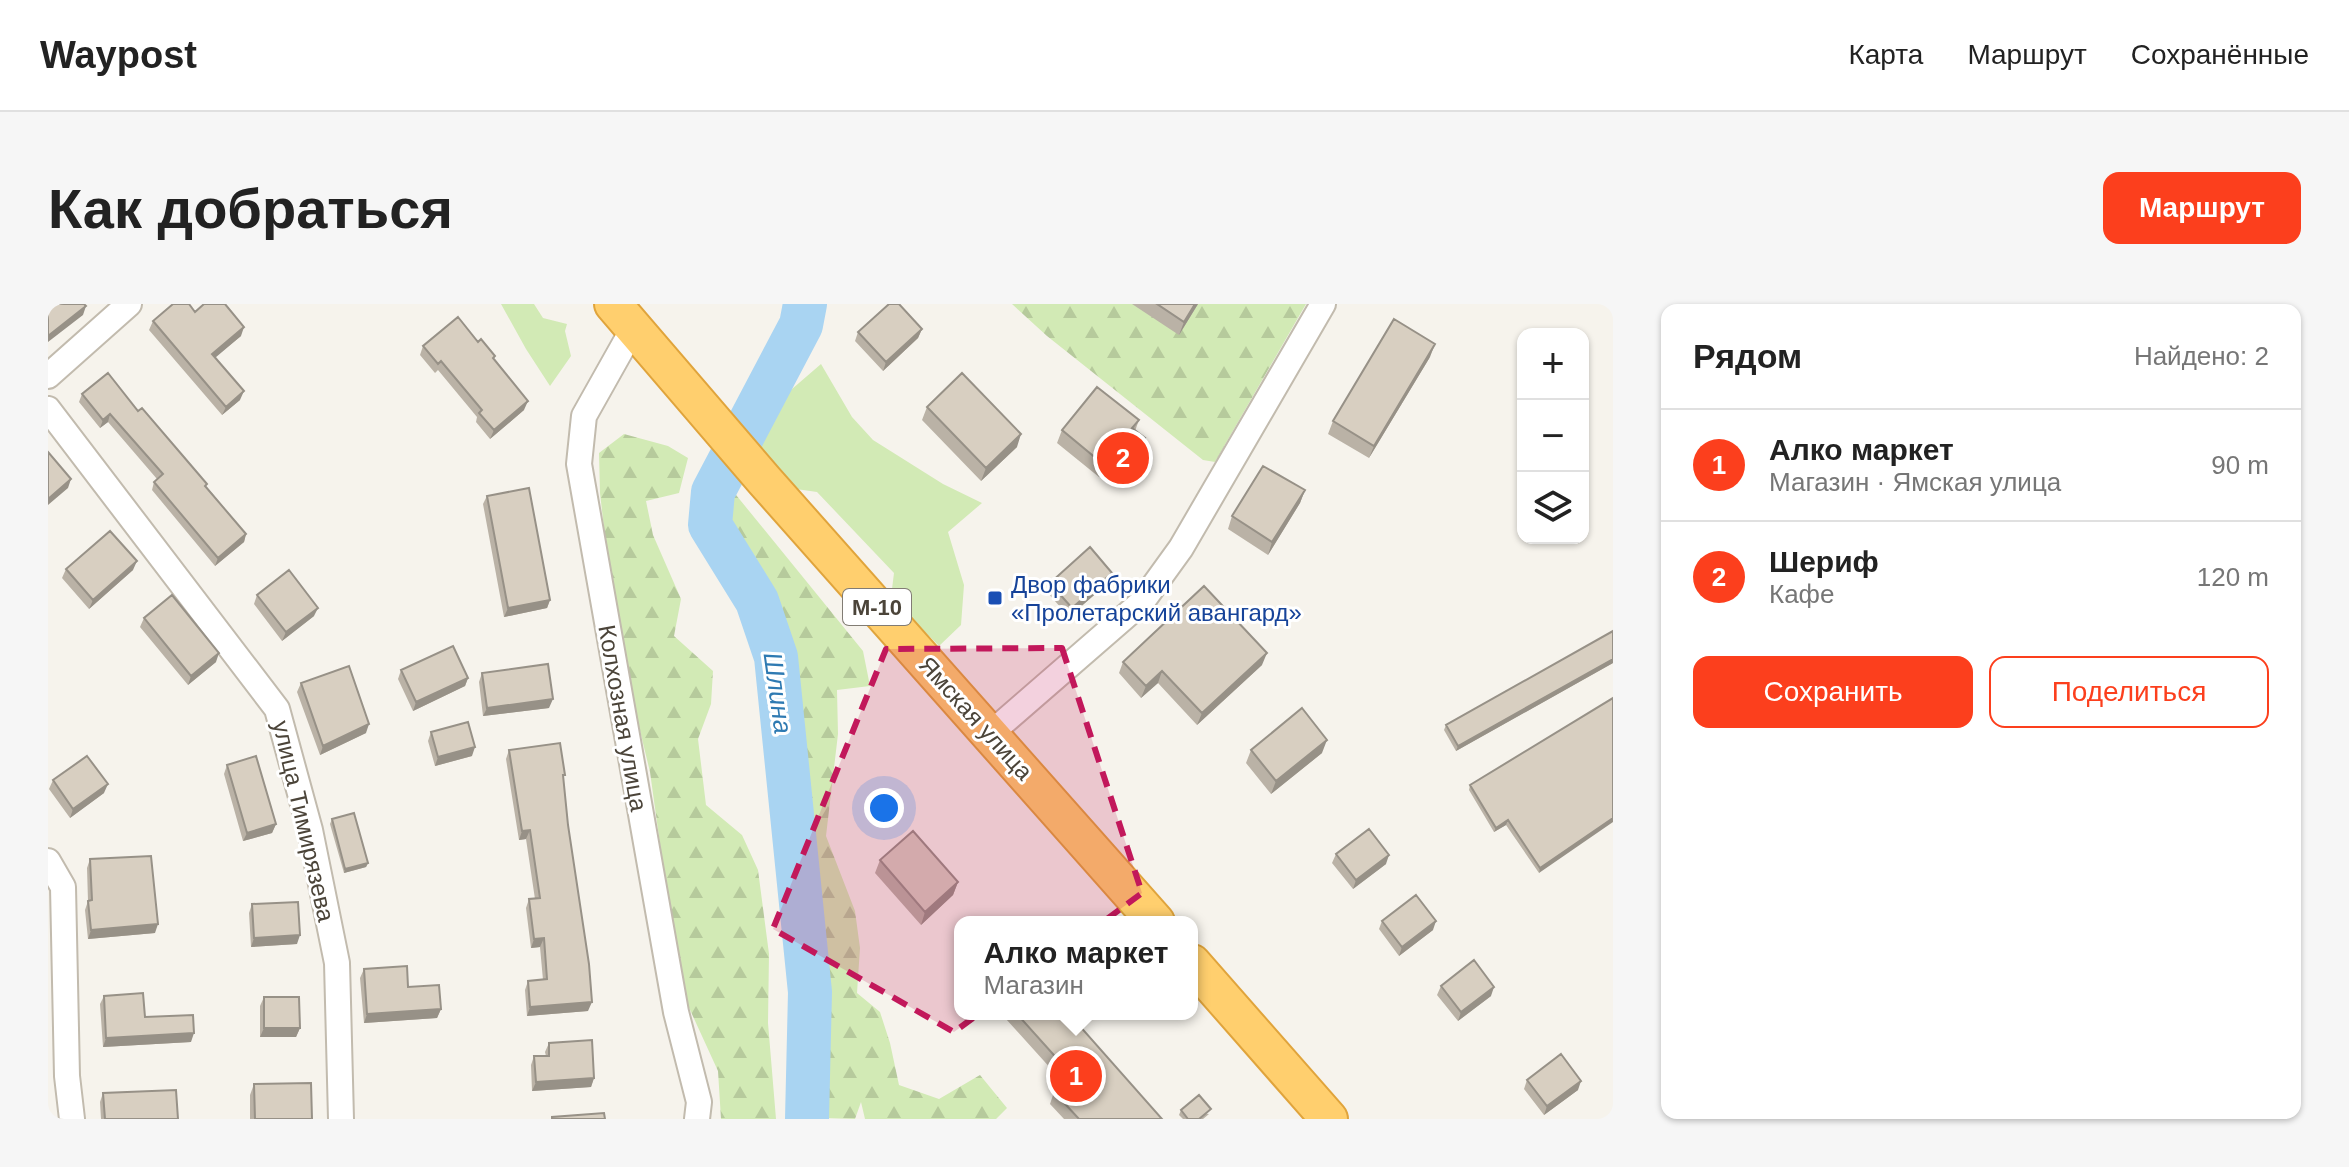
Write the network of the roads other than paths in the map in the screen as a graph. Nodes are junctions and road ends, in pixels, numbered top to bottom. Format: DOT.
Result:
graph roads {
  1 [pos="129,304"];
  2 [pos="1323,304"];
  3 [pos="624,316"];
  4 [pos="48,376"];
  5 [pos="48,409"];
  6 [pos="990,734"];
  7 [pos="48,861"];
  8 [pos="1151,916"];
  9 [pos="1198,970"];
  10 [pos="72,1119"];
  11 [pos="341,1119"];
  12 [pos="697,1119"];
  13 [pos="1329,1119"];
  1 -- 4 [label="street"];
  2 -- 6 [label="street"];
  3 -- 6 [label="highway, Ямская улица / М-10"];
  3 -- 12 [label="street, Колхозная улица"];
  5 -- 11 [label="street, улица Тимирязева"];
  6 -- 8 [label="highway, Ямская улица / М-10"];
  7 -- 10 [label="street"];
  9 -- 13 [label="highway"];
}
